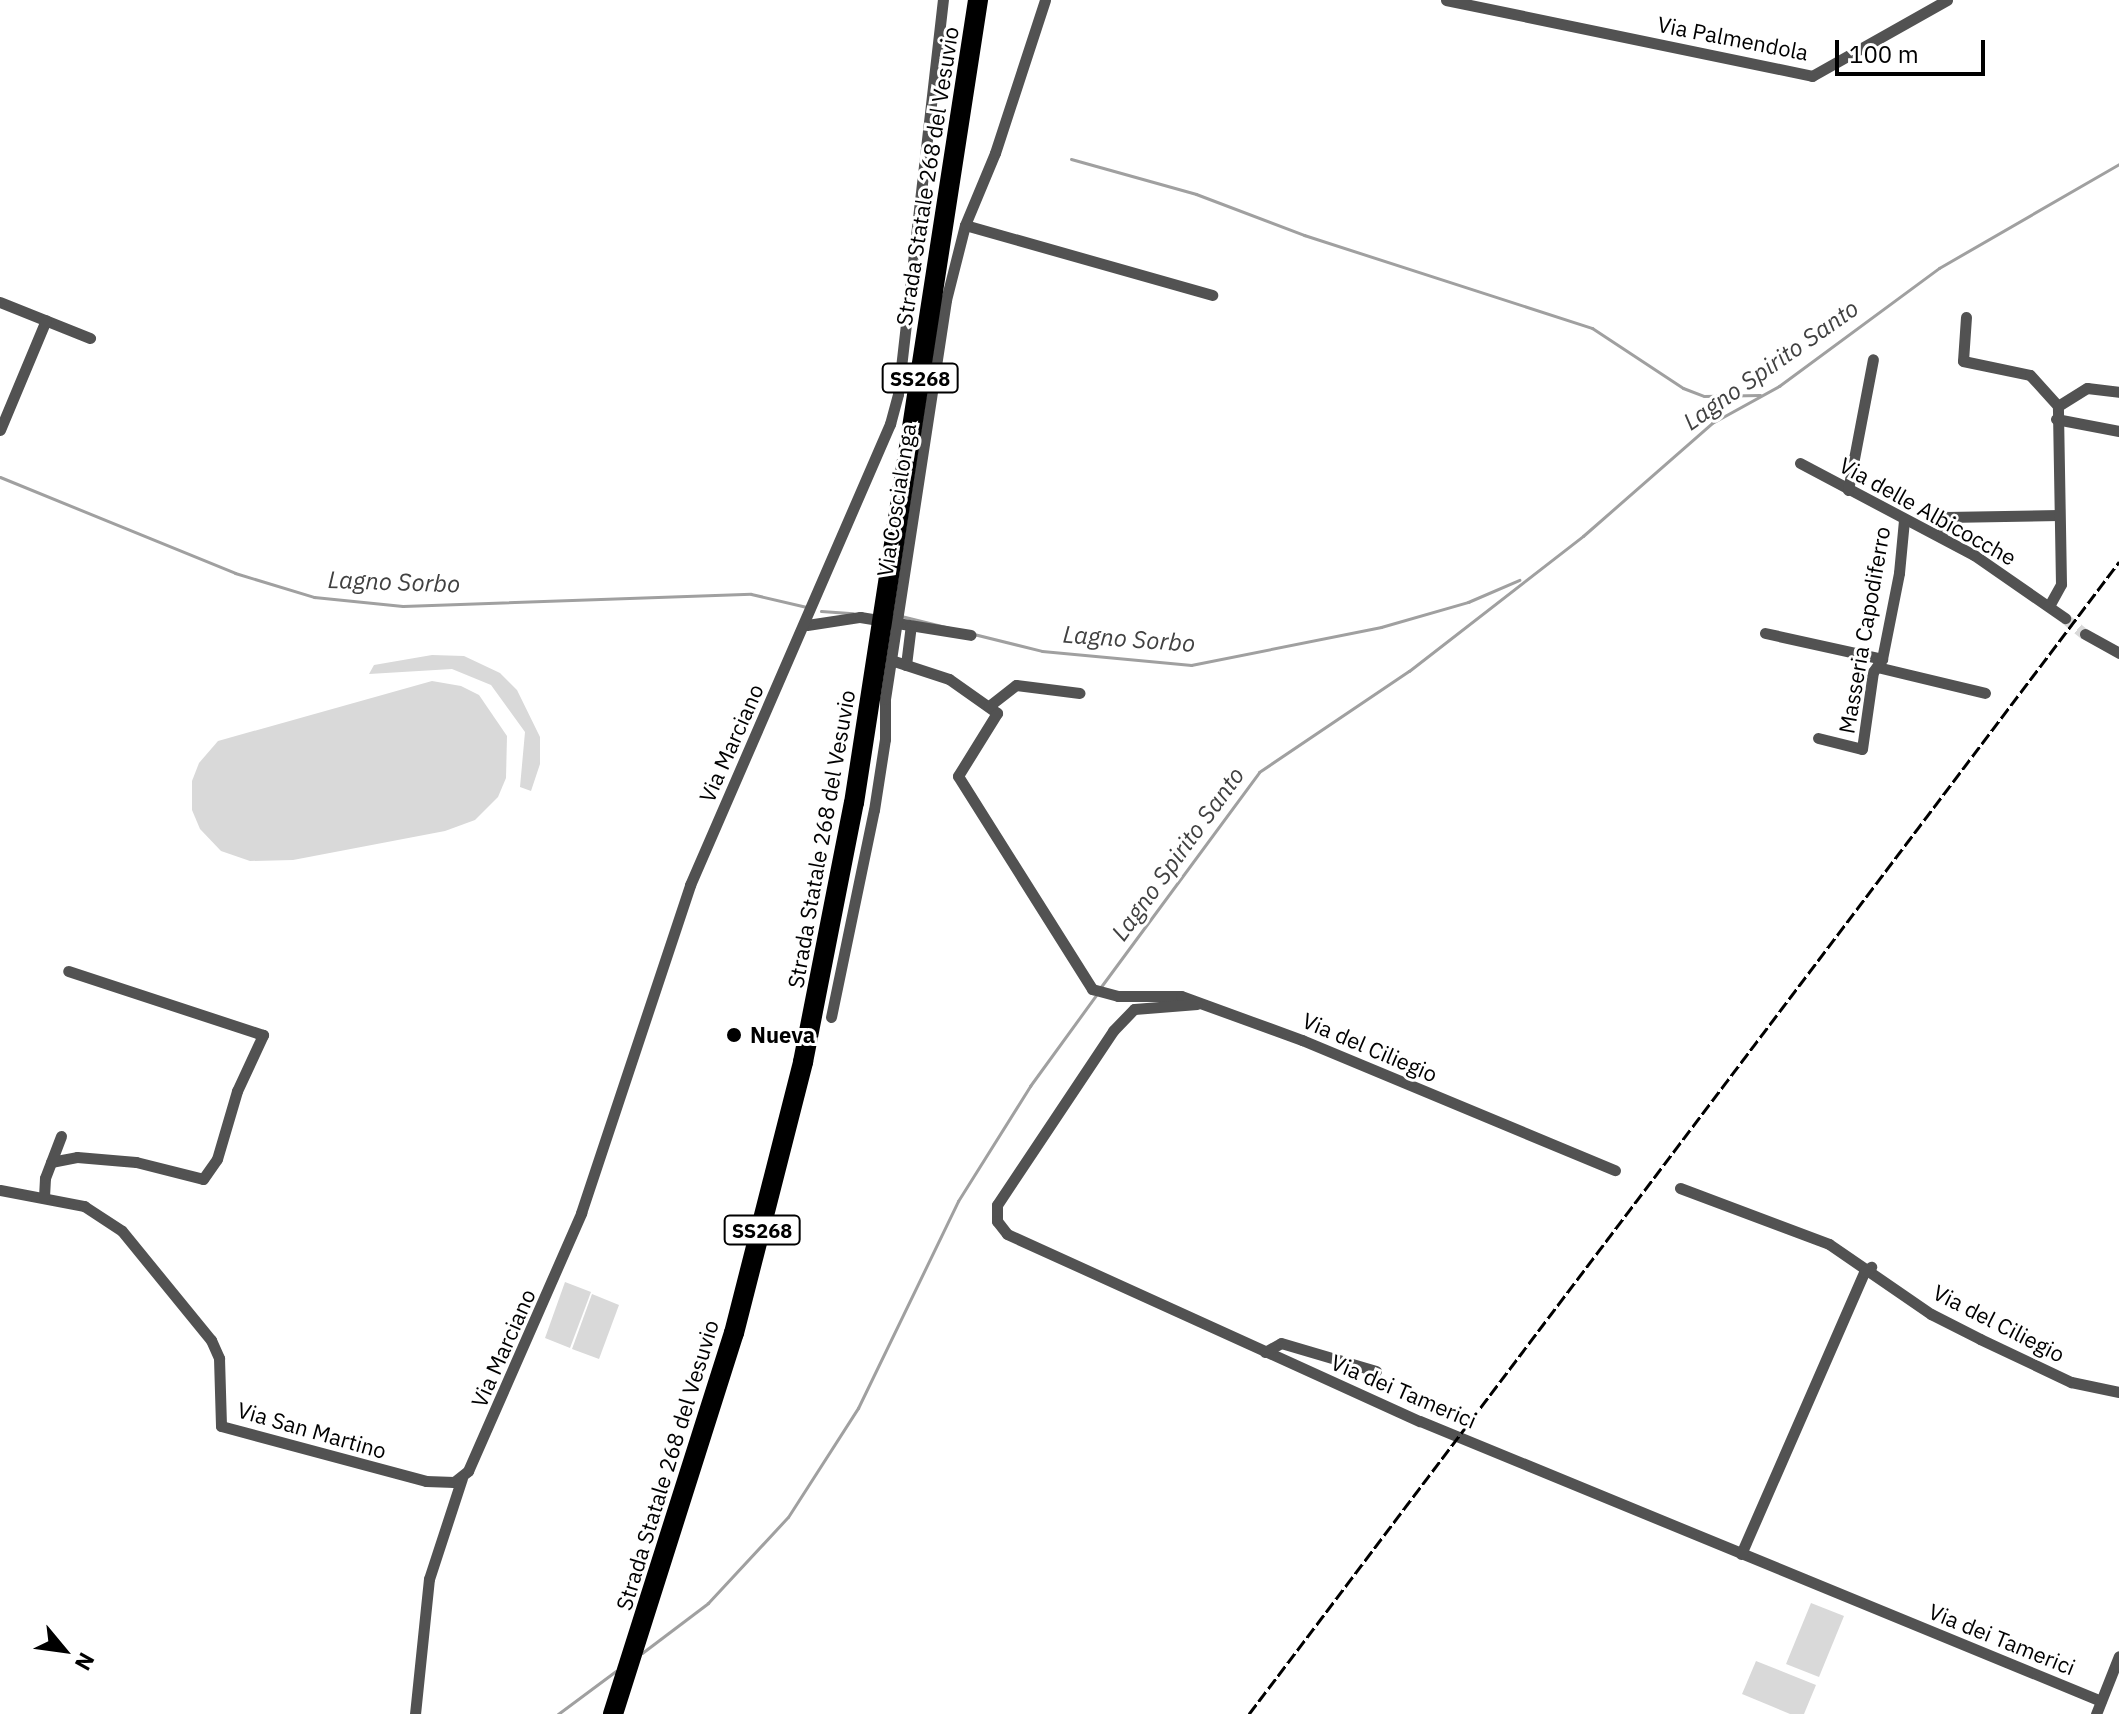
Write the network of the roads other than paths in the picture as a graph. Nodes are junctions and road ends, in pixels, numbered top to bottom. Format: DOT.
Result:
graph roads {
  1 [pos="943,0"];
  2 [pos="978,0"];
  3 [pos="1045,0"];
  4 [pos="1446,0"];
  5 [pos="1947,0"];
  6 [pos="965,225"];
  7 [pos="1212,295"];
  8 [pos="0,302"];
  9 [pos="1966,317"];
  10 [pos="46,320"];
  11 [pos="90,338"];
  12 [pos="1873,359"];
  13 [pos="2119,392"];
  14 [pos="2058,406"];
  15 [pos="2056,419"];
  16 [pos="0,430"];
  17 [pos="2119,431"];
  18 [pos="1800,463"];
  19 [pos="1848,490"];
  20 [pos="2059,515"];
  21 [pos="1904,520"];
  22 [pos="1941,537"];
  23 [pos="893,601"];
  24 [pos="2049,606"];
  25 [pos="2065,618"];
  26 [pos="807,625"];
  27 [pos="911,626"];
  28 [pos="1765,633"];
  29 [pos="2085,634"];
  30 [pos="971,635"];
  31 [pos="887,639"];
  32 [pos="2119,653"];
  33 [pos="891,660"];
  34 [pos="1880,663"];
  35 [pos="906,665"];
  36 [pos="1079,693"];
  37 [pos="1985,693"];
  38 [pos="989,706"];
  39 [pos="1818,738"];
  40 [pos="68,971"];
  41 [pos="1197,1004"];
  42 [pos="831,1017"];
  43 [pos="61,1136"];
  44 [pos="51,1162"];
  45 [pos="1615,1170"];
  46 [pos="1680,1188"];
  47 [pos="0,1190"];
  48 [pos="44,1197"];
  49 [pos="1871,1267"];
  50 [pos="1265,1352"];
  51 [pos="1376,1371"];
  52 [pos="2119,1392"];
  53 [pos="462,1478"];
  54 [pos="1741,1554"];
  55 [pos="2118,1661"];
  56 [pos="2101,1701"];
  57 [pos="415,1714"];
  58 [pos="613,1714"];
  59 [pos="2096,1714"];
  1 -- 26 [label="street, Via Marciano"];
  2 -- 23 [label="highway, Strada Statale 268 del Vesuvio / SS268"];
  3 -- 6 [label="street, Via Coscialonga"];
  4 -- 5 [label="street, Via Palmendola"];
  6 -- 7 [label="street"];
  6 -- 23 [label="street, Via Coscialonga"];
  8 -- 10 [label="street"];
  9 -- 14 [label="street"];
  10 -- 11 [label="street"];
  10 -- 16 [label="street"];
  12 -- 19 [label="street"];
  13 -- 14 [label="street"];
  14 -- 15 [label="street"];
  15 -- 17 [label="street"];
  15 -- 20 [label="street"];
  18 -- 19 [label="street, Via delle Albicocche"];
  19 -- 21 [label="street, Via delle Albicocche"];
  20 -- 22 [label="street"];
  20 -- 24 [label="street"];
  21 -- 22 [label="street, Via delle Albicocche"];
  21 -- 34 [label="street, Masseria Capodiferro"];
  22 -- 24 [label="street, Via delle Albicocche"];
  23 -- 31 [label="highway, Strada Statale 268 del Vesuvio / SS268"];
  24 -- 25 [label="street, Via delle Albicocche"];
  26 -- 27 [label="street"];
  26 -- 53 [label="street, Via Marciano"];
  27 -- 30 [label="street"];
  27 -- 35 [label="street"];
  28 -- 34 [label="street"];
  29 -- 32 [label="street"];
  31 -- 33 [label="street"];
  31 -- 58 [label="highway, Strada Statale 268 del Vesuvio / SS268"];
  33 -- 35 [label="street"];
  33 -- 42 [label="street"];
  34 -- 37 [label="street"];
  34 -- 39 [label="street, Masseria Capodiferro"];
  35 -- 38 [label="street"];
  36 -- 38 [label="street"];
  38 -- 41 [label="street, Via del Ciliegio"];
  40 -- 44 [label="street"];
  41 -- 45 [label="street, Via del Ciliegio"];
  41 -- 50 [label="street, Via dei Tamerici"];
  43 -- 44 [label="street"];
  44 -- 48 [label="street"];
  46 -- 49 [label="street, Via del Ciliegio"];
  47 -- 48 [label="street, Via San Martino"];
  48 -- 53 [label="street, Via San Martino"];
  49 -- 52 [label="street, Via del Ciliegio"];
  49 -- 54 [label="street"];
  50 -- 51 [label="street"];
  50 -- 54 [label="street, Via dei Tamerici"];
  53 -- 57 [label="street, Via Marciano"];
  54 -- 56 [label="street, Via dei Tamerici"];
  55 -- 56 [label="street"];
  56 -- 59 [label="street"];
}
